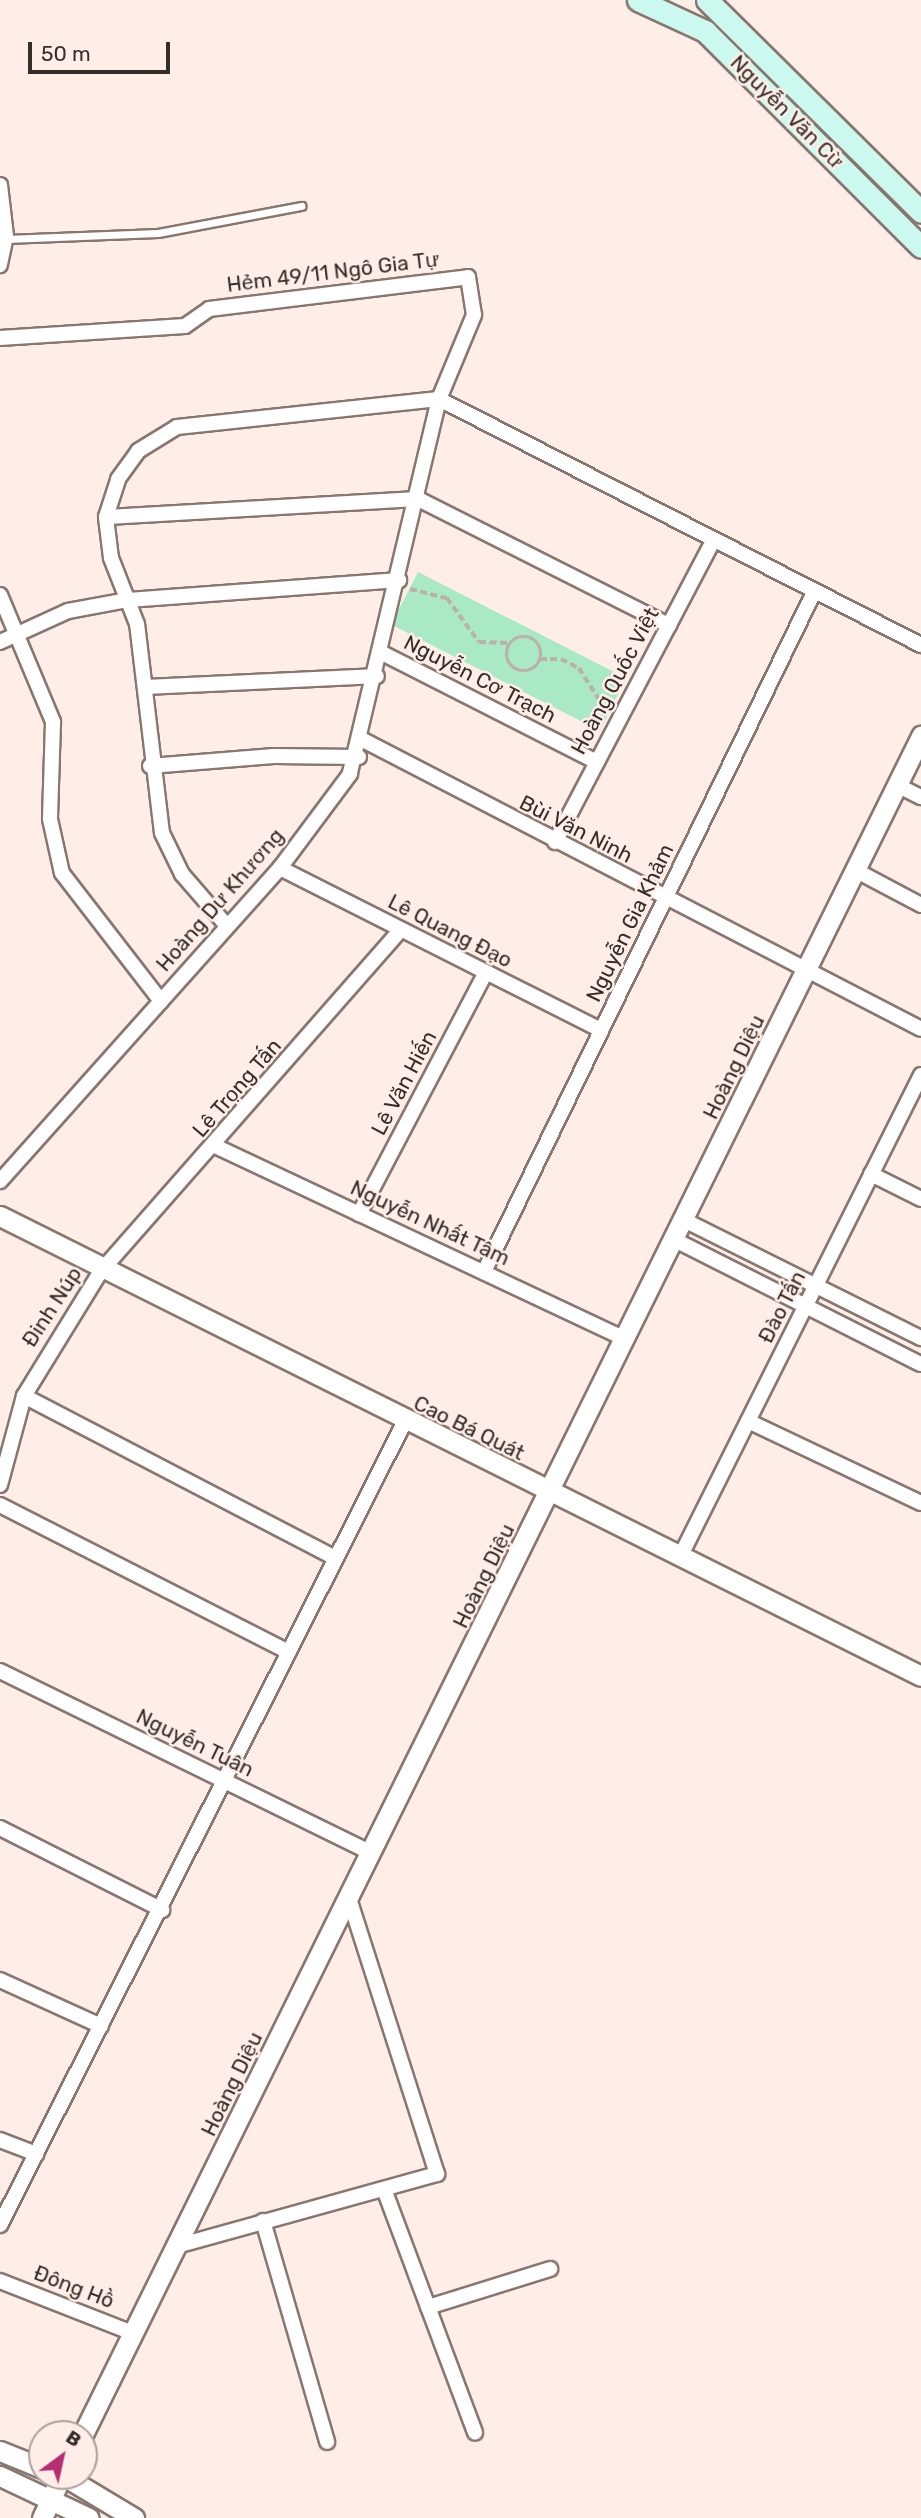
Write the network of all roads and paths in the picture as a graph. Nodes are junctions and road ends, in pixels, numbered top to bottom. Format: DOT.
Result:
graph roads {
  1 [pos="638,0"];
  2 [pos="707,0"];
  3 [pos="677,6"];
  4 [pos="0,185"];
  5 [pos="301,206"];
  6 [pos="921,212"];
  7 [pos="5,239"];
  8 [pos="921,247"];
  9 [pos="0,265"];
  10 [pos="468,276"];
  11 [pos="0,338"];
  12 [pos="439,399"];
  13 [pos="418,499"];
  14 [pos="106,517"];
  15 [pos="713,541"];
  16 [pos="398,584"];
  17 [pos="814,592"];
  18 [pos="0,595"];
  19 [pos="128,600"];
  20 [pos="669,625"];
  21 [pos="19,632"];
  22 [pos="0,642"];
  23 [pos="511,643"];
  24 [pos="921,645"];
  25 [pos="382,653"];
  26 [pos="540,659"];
  27 [pos="377,676"];
  28 [pos="147,687"];
  29 [pos="624,709"];
  30 [pos="921,736"];
  31 [pos="363,740"];
  32 [pos="359,757"];
  33 [pos="597,762"];
  34 [pos="150,766"];
  35 [pos="897,785"];
  36 [pos="921,797"];
  37 [pos="555,842"];
  38 [pos="280,869"];
  39 [pos="855,870"];
  40 [pos="665,898"];
  41 [pos="921,905"];
  42 [pos="228,926"];
  43 [pos="401,930"];
  44 [pos="806,970"];
  45 [pos="486,972"];
  46 [pos="161,1001"];
  47 [pos="921,1029"];
  48 [pos="601,1030"];
  49 [pos="921,1075"];
  50 [pos="215,1146"];
  51 [pos="871,1174"];
  52 [pos="0,1181"];
  53 [pos="921,1199"];
  54 [pos="359,1214"];
  55 [pos="0,1216"];
  56 [pos="684,1220"];
  57 [pos="675,1240"];
  58 [pos="101,1271"];
  59 [pos="484,1272"];
  60 [pos="816,1286"];
  61 [pos="806,1306"];
  62 [pos="921,1338"];
  63 [pos="626,1339"];
  64 [pos="921,1364"];
  65 [pos="24,1396"];
  66 [pos="405,1421"];
  67 [pos="748,1421"];
  68 [pos="0,1485"];
  69 [pos="551,1493"];
  70 [pos="921,1503"];
  71 [pos="0,1505"];
  72 [pos="680,1557"];
  73 [pos="335,1559"];
  74 [pos="289,1652"];
  75 [pos="0,1671"];
  76 [pos="921,1676"];
  77 [pos="224,1781"];
  78 [pos="0,1828"];
  79 [pos="372,1853"];
  80 [pos="349,1898"];
  81 [pos="162,1910"];
  82 [pos="0,1980"];
  83 [pos="101,2026"];
  84 [pos="0,2140"];
  85 [pos="36,2154"];
  86 [pos="384,2189"];
  87 [pos="263,2221"];
  88 [pos="0,2225"];
  89 [pos="177,2246"];
  90 [pos="550,2269"];
  91 [pos="0,2281"];
  92 [pos="428,2307"];
  93 [pos="133,2333"];
  94 [pos="90,2420"];
  95 [pos="475,2433"];
  96 [pos="327,2442"];
  97 [pos="0,2452"];
  98 [pos="28,2463"];
  99 [pos="0,2476"];
  100 [pos="55,2490"];
  101 [pos="87,2490"];
  102 [pos="52,2496"];
  103 [pos="41,2518"];
  104 [pos="89,2518"];
  105 [pos="134,2518"];
  1 -- 3 [label="main road, Nguyễn Văn Cừ"];
  2 -- 6 [label="main road, Nguyễn Văn Cừ"];
  3 -- 8 [label="main road, Nguyễn Văn Cừ"];
  4 -- 7 [label="street"];
  5 -- 7 [label="lane"];
  7 -- 9 [label="street"];
  10 -- 11 [label="street, Hẻm 49/11 Ngô Gia Tự"];
  10 -- 12 [label="street, Hoàng Dư Khương"];
  12 -- 13 [label="street, Hoàng Dư Khương"];
  12 -- 14 [label="street"];
  12 -- 15 [label="street"];
  13 -- 14 [label="street"];
  13 -- 16 [label="street, Hoàng Dư Khương"];
  13 -- 20 [label="street"];
  14 -- 19 [label="street"];
  15 -- 17 [label="street"];
  15 -- 20 [label="street, Hoàng Quốc Việt"];
  16 -- 19 [label="street"];
  16 -- 23 [label="path"];
  16 -- 25 [label="street, Hoàng Dư Khương"];
  17 -- 24 [label="street"];
  17 -- 40 [label="street, Nguyễn Gia Khảm"];
  18 -- 21 [label="street"];
  19 -- 21 [label="street"];
  19 -- 28 [label="street"];
  20 -- 29 [label="street, Hoàng Quốc Việt"];
  21 -- 22 [label="street"];
  21 -- 46 [label="street"];
  23 -- 26 [label="path"];
  23 -- 26 [label="path"];
  25 -- 27 [label="street, Hoàng Dư Khương"];
  25 -- 33 [label="street, Nguyễn Cơ Trạch"];
  26 -- 29 [label="path"];
  27 -- 28 [label="street"];
  27 -- 31 [label="street, Hoàng Dư Khương"];
  28 -- 34 [label="street"];
  29 -- 33 [label="street, Hoàng Quốc Việt"];
  30 -- 35 [label="street, Hoàng Diệu"];
  31 -- 32 [label="street, Hoàng Dư Khương"];
  31 -- 37 [label="street, Bùi Văn Ninh"];
  32 -- 34 [label="street"];
  32 -- 38 [label="street, Hoàng Dư Khương"];
  33 -- 37 [label="street, Hoàng Quốc Việt"];
  34 -- 42 [label="street"];
  35 -- 36 [label="street"];
  35 -- 39 [label="street, Hoàng Diệu"];
  37 -- 40 [label="street, Bùi Văn Ninh"];
  38 -- 42 [label="street, Hoàng Dư Khương"];
  38 -- 43 [label="street, Lê Quang Đạo"];
  39 -- 41 [label="street"];
  39 -- 44 [label="street, Hoàng Diệu"];
  40 -- 44 [label="street, Bùi Văn Ninh"];
  40 -- 48 [label="street, Nguyễn Gia Khảm"];
  42 -- 46 [label="street, Hoàng Dư Khương"];
  43 -- 45 [label="street, Lê Quang Đạo"];
  43 -- 50 [label="street, Lê Trọng Tấn"];
  44 -- 47 [label="street, Bùi Văn Ninh"];
  44 -- 56 [label="street, Hoàng Diệu"];
  45 -- 48 [label="street, Lê Quang Đạo"];
  45 -- 54 [label="street, Lê Văn Hiến"];
  46 -- 52 [label="street, Hoàng Dư Khương"];
  48 -- 59 [label="street, Nguyễn Gia Khảm"];
  49 -- 51 [label="street, Đào Tấn"];
  50 -- 54 [label="street, Nguyễn Nhất Tâm"];
  50 -- 58 [label="street, Lê Trọng Tấn"];
  51 -- 53 [label="street"];
  51 -- 60 [label="street, Đào Tấn"];
  54 -- 59 [label="street, Nguyễn Nhất Tâm"];
  55 -- 58 [label="street, Cao Bá Quát"];
  56 -- 57 [label="street, Hoàng Diệu"];
  56 -- 60 [label="street"];
  57 -- 61 [label="street"];
  57 -- 63 [label="street, Hoàng Diệu"];
  58 -- 65 [label="street, Đinh Núp"];
  58 -- 66 [label="street, Cao Bá Quát"];
  59 -- 63 [label="street, Nguyễn Nhất Tâm"];
  60 -- 61 [label="street, Đào Tấn"];
  60 -- 62 [label="street"];
  61 -- 64 [label="street"];
  61 -- 67 [label="street, Đào Tấn"];
  63 -- 69 [label="street, Hoàng Diệu"];
  65 -- 68 [label="street, Đinh Núp"];
  65 -- 73 [label="street"];
  66 -- 69 [label="street, Cao Bá Quát"];
  66 -- 73 [label="street"];
  67 -- 70 [label="street"];
  67 -- 72 [label="street, Đào Tấn"];
  69 -- 72 [label="street, Cao Bá Quát"];
  69 -- 79 [label="street, Hoàng Diệu"];
  71 -- 74 [label="street"];
  72 -- 76 [label="street, Cao Bá Quát"];
  73 -- 74 [label="street"];
  74 -- 77 [label="street"];
  75 -- 77 [label="street, Nguyễn Tuân"];
  77 -- 79 [label="street, Nguyễn Tuân"];
  77 -- 81 [label="street"];
  78 -- 81 [label="street"];
  79 -- 80 [label="street, Hoàng Diệu"];
  80 -- 86 [label="street"];
  80 -- 89 [label="street, Hoàng Diệu"];
  81 -- 83 [label="street"];
  82 -- 83 [label="street"];
  83 -- 85 [label="street"];
  84 -- 85 [label="street"];
  85 -- 88 [label="street"];
  86 -- 87 [label="street"];
  86 -- 92 [label="street"];
  87 -- 89 [label="street"];
  87 -- 96 [label="street"];
  89 -- 93 [label="street, Hoàng Diệu"];
  90 -- 92 [label="street"];
  91 -- 93 [label="street, Đông Hồ"];
  92 -- 95 [label="street"];
  93 -- 94 [label="street, Hoàng Diệu"];
  97 -- 98 [label="street"];
  99 -- 102 [label="street"];
  100 -- 102 [label="street"];
  101 -- 105 [label="street"];
  102 -- 103 [label="street"];
  102 -- 104 [label="street"];
}
